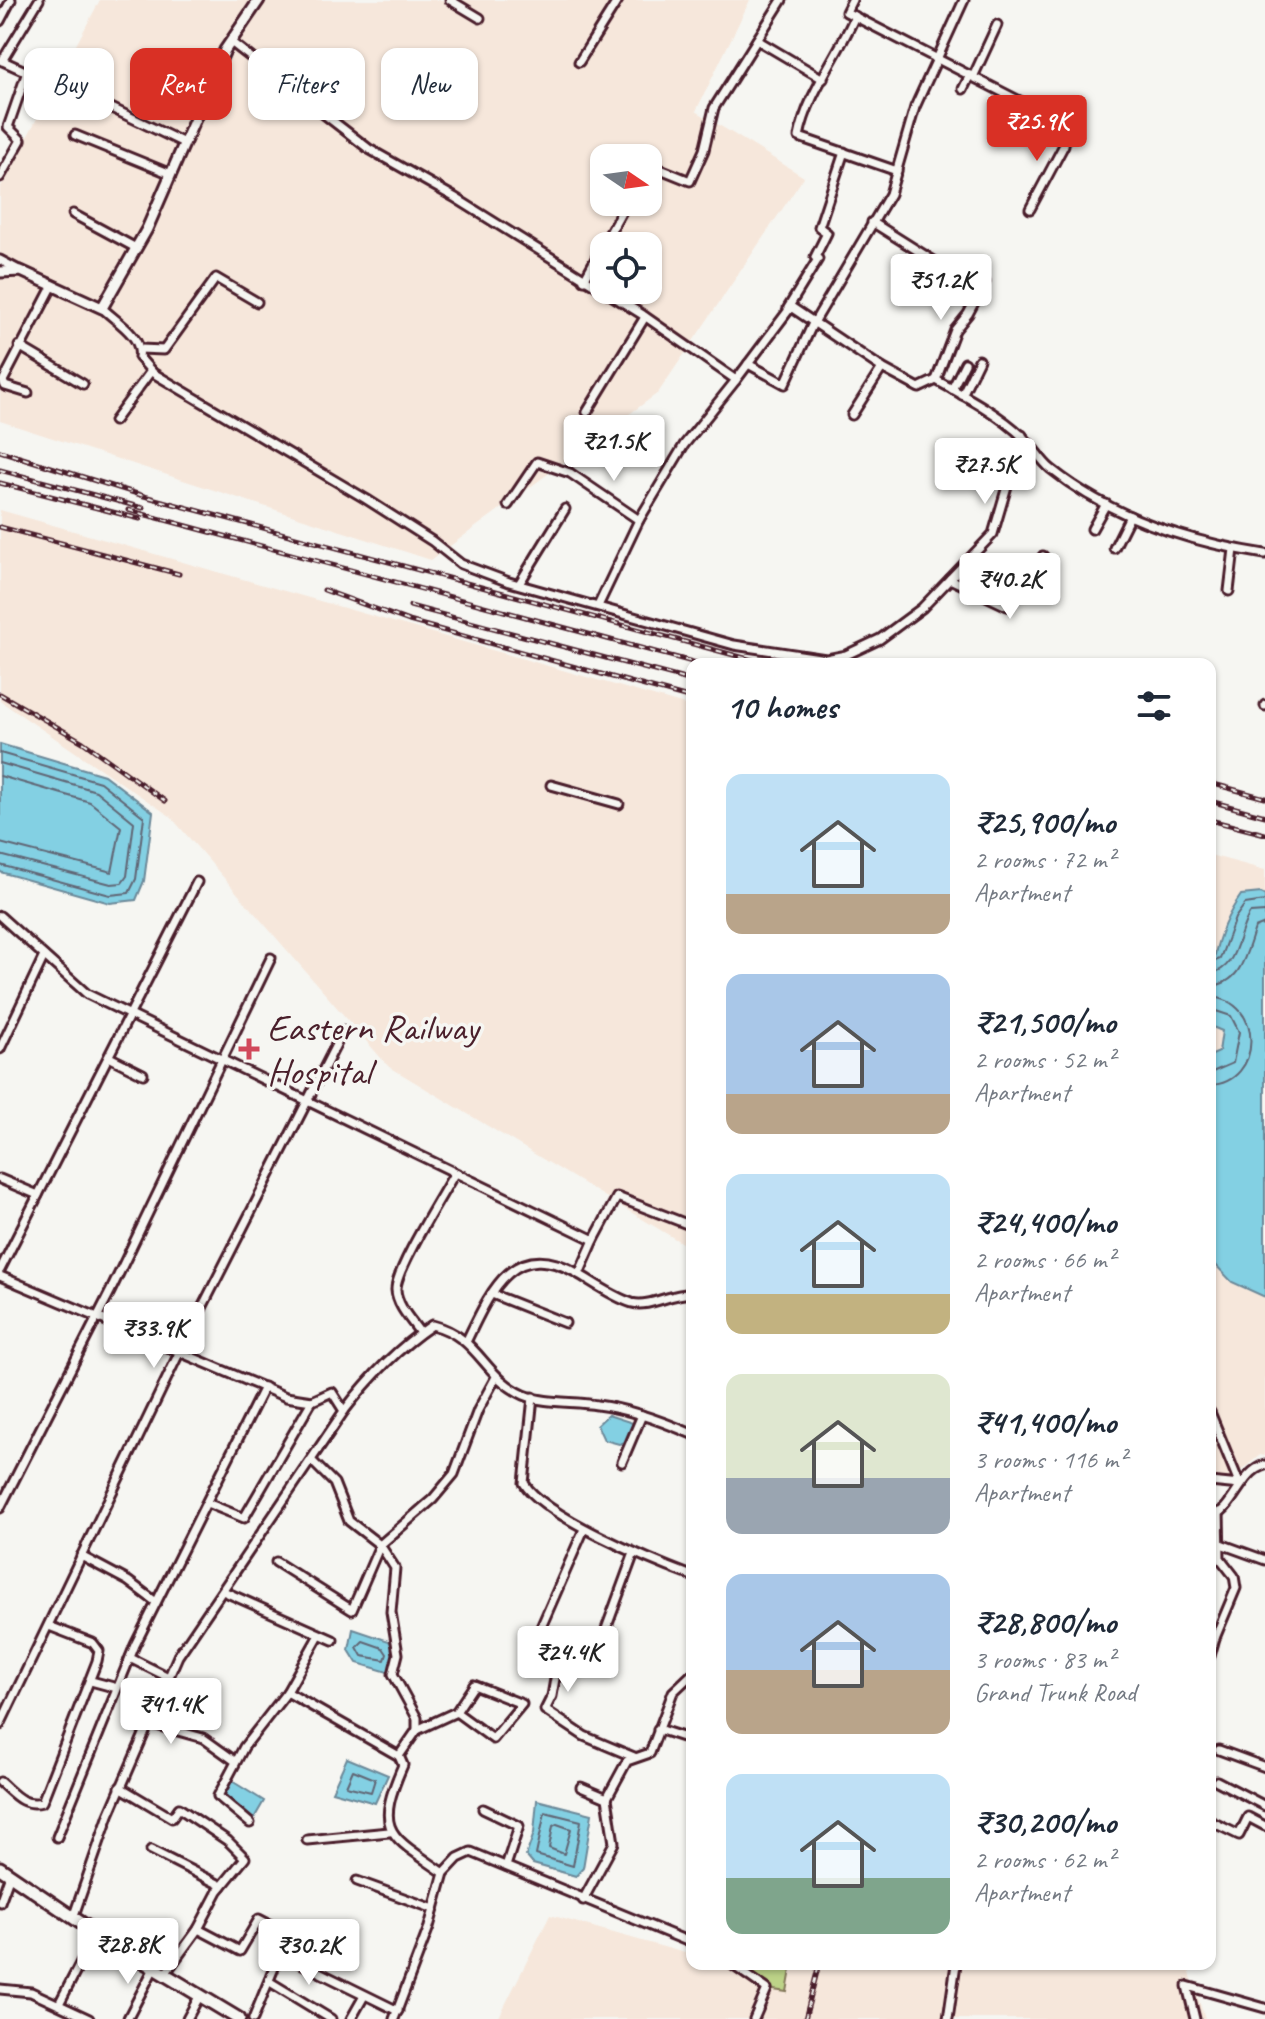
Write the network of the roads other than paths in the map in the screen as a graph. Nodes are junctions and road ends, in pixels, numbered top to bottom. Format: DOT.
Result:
graph roads {
  1 [pos="11,0"];
  2 [pos="39,0"];
  3 [pos="259,0"];
  4 [pos="450,0"];
  5 [pos="618,0"];
  6 [pos="782,0"];
  7 [pos="852,0"];
  8 [pos="964,0"];
  9 [pos="855,16"];
  10 [pos="480,18"];
  11 [pos="0,21"];
  12 [pos="997,25"];
  13 [pos="757,40"];
  14 [pos="231,42"];
  15 [pos="936,58"];
  16 [pos="2,62"];
  17 [pos="579,62"];
  18 [pos="972,76"];
  19 [pos="823,79"];
  20 [pos="963,89"];
  21 [pos="114,109"];
  22 [pos="75,135"];
  23 [pos="184,143"];
  24 [pos="844,152"];
  25 [pos="662,170"];
  26 [pos="897,171"];
  27 [pos="171,174"];
  28 [pos="0,177"];
  29 [pos="1030,209"];
  30 [pos="73,214"];
  31 [pos="619,216"];
  32 [pos="872,222"];
  33 [pos="136,248"];
  34 [pos="0,260"];
  35 [pos="21,271"];
  36 [pos="0,272"];
  37 [pos="584,280"];
  38 [pos="53,285"];
  39 [pos="257,302"];
  40 [pos="102,308"];
  41 [pos="786,312"];
  42 [pos="645,317"];
  43 [pos="814,321"];
  44 [pos="19,346"];
  45 [pos="140,349"];
  46 [pos="979,360"];
  47 [pos="965,363"];
  48 [pos="748,364"];
  49 [pos="882,368"];
  50 [pos="151,371"];
  51 [pos="736,380"];
  52 [pos="936,380"];
  53 [pos="83,384"];
  54 [pos="952,389"];
  55 [pos="28,393"];
  56 [pos="962,395"];
  57 [pos="587,412"];
  58 [pos="852,415"];
  59 [pos="114,421"];
  60 [pos="1022,435"];
  61 [pos="1106,504"];
  62 [pos="508,505"];
  63 [pos="565,509"];
  64 [pos="1130,516"];
  65 [pos="639,520"];
  66 [pos="1092,529"];
  67 [pos="1114,548"];
  68 [pos="1234,549"];
  69 [pos="1265,554"];
  70 [pos="1043,556"];
  71 [pos="1031,574"];
  72 [pos="950,579"];
  73 [pos="519,584"];
  74 [pos="1047,585"];
  75 [pos="1229,591"];
  76 [pos="598,606"];
  77 [pos="819,658"];
  78 [pos="831,658"];
  79 [pos="551,785"];
  80 [pos="619,804"];
  81 [pos="197,882"];
  82 [pos="0,916"];
  83 [pos="44,956"];
  84 [pos="271,958"];
  85 [pos="132,1015"];
  86 [pos="343,1031"];
  87 [pos="0,1049"];
  88 [pos="109,1057"];
  89 [pos="222,1061"];
  90 [pos="143,1074"];
  91 [pos="307,1101"];
  92 [pos="454,1174"];
  93 [pos="0,1179"];
  94 [pos="38,1195"];
  95 [pos="686,1224"];
  96 [pos="594,1240"];
  97 [pos="0,1270"];
  98 [pos="579,1274"];
  99 [pos="0,1276"];
  100 [pos="492,1294"];
  101 [pos="686,1295"];
  102 [pos="96,1318"];
  103 [pos="565,1323"];
  104 [pos="420,1333"];
  105 [pos="467,1340"];
  106 [pos="180,1351"];
  107 [pos="496,1377"];
  108 [pos="264,1387"];
  109 [pos="533,1397"];
  110 [pos="312,1401"];
  111 [pos="344,1411"];
  112 [pos="642,1415"];
  113 [pos="1216,1427"];
  114 [pos="686,1432"];
  115 [pos="312,1461"];
  116 [pos="622,1462"];
  117 [pos="1265,1465"];
  118 [pos="1216,1483"];
  119 [pos="1240,1485"];
  120 [pos="207,1503"];
  121 [pos="0,1508"];
  122 [pos="1219,1512"];
  123 [pos="1216,1514"];
  124 [pos="584,1529"];
  125 [pos="1218,1543"];
  126 [pos="380,1545"];
  127 [pos="634,1553"];
  128 [pos="81,1556"];
  129 [pos="1265,1560"];
  130 [pos="276,1562"];
  131 [pos="686,1574"];
  132 [pos="223,1591"];
  133 [pos="156,1602"];
  134 [pos="49,1626"];
  135 [pos="1216,1630"];
  136 [pos="319,1635"];
  137 [pos="333,1640"];
  138 [pos="602,1640"];
  139 [pos="130,1658"];
  140 [pos="168,1677"];
  141 [pos="686,1680"];
  142 [pos="91,1681"];
  143 [pos="117,1688"];
  144 [pos="287,1692"];
  145 [pos="456,1712"];
  146 [pos="149,1723"];
  147 [pos="0,1725"];
  148 [pos="658,1729"];
  149 [pos="417,1730"];
  150 [pos="686,1738"];
  151 [pos="1219,1750"];
  152 [pos="399,1756"];
  153 [pos="634,1757"];
  154 [pos="235,1761"];
  155 [pos="1265,1767"];
  156 [pos="1217,1781"];
  157 [pos="0,1782"];
  158 [pos="120,1787"];
  159 [pos="581,1787"];
  160 [pos="607,1798"];
  161 [pos="1265,1806"];
  162 [pos="483,1809"];
  163 [pos="250,1823"];
  164 [pos="1216,1824"];
  165 [pos="1265,1826"];
  166 [pos="389,1832"];
  167 [pos="57,1837"];
  168 [pos="307,1840"];
  169 [pos="151,1850"];
  170 [pos="506,1866"];
  171 [pos="5,1872"];
  172 [pos="444,1873"];
  173 [pos="357,1881"];
  174 [pos="222,1886"];
  175 [pos="583,1900"];
  176 [pos="0,1902"];
  177 [pos="434,1909"];
  178 [pos="73,1918"];
  179 [pos="198,1929"];
  180 [pos="96,1933"];
  181 [pos="686,1941"];
  182 [pos="282,1954"];
  183 [pos="740,1970"];
  184 [pos="955,1970"];
  185 [pos="160,1971"];
  186 [pos="270,1982"];
  187 [pos="0,1989"];
  188 [pos="200,1995"];
  189 [pos="364,1996"];
  190 [pos="59,2004"];
  191 [pos="1265,2008"];
  192 [pos="396,2015"];
  193 [pos="128,2018"];
  194 [pos="89,2019"];
  195 [pos="187,2019"];
  196 [pos="239,2019"];
  197 [pos="253,2019"];
  198 [pos="331,2019"];
  199 [pos="351,2019"];
  200 [pos="754,2019"];
  201 [pos="948,2019"];
  202 [pos="1195,2019"];
  1 -- 11 [label="street"];
  2 -- 16 [label="street"];
  3 -- 14 [label="street"];
  4 -- 10 [label="street"];
  5 -- 17 [label="street"];
  6 -- 13 [label="street"];
  7 -- 9 [label="street"];
  8 -- 15 [label="street"];
  9 -- 15 [label="street"];
  9 -- 19 [label="street"];
  12 -- 18 [label="street"];
  13 -- 19 [label="street"];
  13 -- 25 [label="street"];
  14 -- 23 [label="street"];
  14 -- 37 [label="street"];
  15 -- 18 [label="street"];
  15 -- 26 [label="street"];
  16 -- 28 [label="street"];
  18 -- 20 [label="street"];
  18 -- 29 [label="street"];
  19 -- 24 [label="street"];
  21 -- 23 [label="street"];
  22 -- 27 [label="street"];
  23 -- 27 [label="street"];
  24 -- 26 [label="street"];
  24 -- 41 [label="street"];
  26 -- 32 [label="street"];
  27 -- 33 [label="street"];
  30 -- 33 [label="street"];
  31 -- 37 [label="street"];
  32 -- 43 [label="street"];
  32 -- 52 [label="street"];
  33 -- 40 [label="street"];
  34 -- 35 [label="street"];
  35 -- 36 [label="street"];
  35 -- 38 [label="street"];
  37 -- 42 [label="street"];
  38 -- 40 [label="street"];
  38 -- 44 [label="street"];
  39 -- 45 [label="street"];
  40 -- 45 [label="street"];
  41 -- 43 [label="street"];
  41 -- 48 [label="street"];
  42 -- 51 [label="street"];
  42 -- 57 [label="street"];
  43 -- 48 [label="street"];
  43 -- 49 [label="street"];
  44 -- 53 [label="street"];
  44 -- 55 [label="street"];
  45 -- 50 [label="street"];
  46 -- 56 [label="street"];
  47 -- 54 [label="street"];
  48 -- 51 [label="street"];
  49 -- 52 [label="street"];
  49 -- 58 [label="street"];
  50 -- 59 [label="street"];
  50 -- 73 [label="street"];
  51 -- 65 [label="street"];
  52 -- 54 [label="street"];
  54 -- 56 [label="street"];
  56 -- 60 [label="street"];
  60 -- 61 [label="street"];
  60 -- 72 [label="street"];
  61 -- 64 [label="street"];
  61 -- 66 [label="street"];
  62 -- 65 [label="street"];
  63 -- 73 [label="street"];
  64 -- 67 [label="street"];
  64 -- 68 [label="street"];
  65 -- 76 [label="street"];
  68 -- 69 [label="street"];
  68 -- 75 [label="street"];
  70 -- 71 [label="street"];
  71 -- 72 [label="street"];
  71 -- 74 [label="street"];
  72 -- 78 [label="street"];
  73 -- 76 [label="street"];
  76 -- 77 [label="street"];
  79 -- 80 [label="street"];
  81 -- 85 [label="street"];
  82 -- 83 [label="street"];
  83 -- 85 [label="street"];
  83 -- 87 [label="street"];
  84 -- 89 [label="street"];
  85 -- 88 [label="street"];
  85 -- 89 [label="street"];
  86 -- 91 [label="street"];
  88 -- 90 [label="street"];
  88 -- 94 [label="street"];
  89 -- 91 [label="street"];
  89 -- 102 [label="street"];
  91 -- 92 [label="street"];
  91 -- 106 [label="street"];
  92 -- 96 [label="street"];
  92 -- 104 [label="street"];
  93 -- 94 [label="street"];
  94 -- 97 [label="street"];
  95 -- 96 [label="street"];
  96 -- 98 [label="street"];
  98 -- 100 [label="street"];
  98 -- 101 [label="street"];
  99 -- 102 [label="street"];
  100 -- 103 [label="street"];
  100 -- 105 [label="street"];
  102 -- 106 [label="street"];
  102 -- 121 [label="street"];
  104 -- 105 [label="street"];
  104 -- 111 [label="street"];
  105 -- 107 [label="street"];
  106 -- 108 [label="street"];
  106 -- 128 [label="street"];
  107 -- 109 [label="street"];
  107 -- 126 [label="street"];
  108 -- 110 [label="street"];
  108 -- 120 [label="street"];
  109 -- 112 [label="street"];
  109 -- 124 [label="street"];
  110 -- 111 [label="street"];
  110 -- 120 [label="street"];
  111 -- 115 [label="street"];
  112 -- 114 [label="street"];
  112 -- 116 [label="street"];
  113 -- 119 [label="street"];
  115 -- 126 [label="street"];
  115 -- 132 [label="street"];
  117 -- 119 [label="street"];
  118 -- 119 [label="street"];
  119 -- 122 [label="street"];
  120 -- 133 [label="street"];
  122 -- 123 [label="street"];
  122 -- 125 [label="street"];
  124 -- 127 [label="street"];
  124 -- 153 [label="street"];
  125 -- 129 [label="street"];
  125 -- 135 [label="street"];
  126 -- 130 [label="street"];
  126 -- 149 [label="street"];
  127 -- 131 [label="street"];
  127 -- 138 [label="street"];
  128 -- 133 [label="street"];
  128 -- 134 [label="street"];
  132 -- 136 [label="street"];
  132 -- 140 [label="street"];
  133 -- 139 [label="street"];
  134 -- 142 [label="street"];
  134 -- 147 [label="street"];
  136 -- 137 [label="street"];
  136 -- 144 [label="street"];
  139 -- 140 [label="street"];
  139 -- 143 [label="street"];
  140 -- 146 [label="street"];
  141 -- 148 [label="street"];
  142 -- 143 [label="street"];
  142 -- 157 [label="street"];
  143 -- 167 [label="street"];
  144 -- 152 [label="street"];
  144 -- 154 [label="street"];
  145 -- 145 [label="street"];
  145 -- 149 [label="street"];
  146 -- 154 [label="street"];
  146 -- 158 [label="street"];
  148 -- 150 [label="street"];
  148 -- 153 [label="street"];
  149 -- 152 [label="street"];
  151 -- 155 [label="street"];
  152 -- 166 [label="street"];
  153 -- 160 [label="street"];
  154 -- 163 [label="street"];
  156 -- 161 [label="street"];
  158 -- 174 [label="street"];
  158 -- 178 [label="street"];
  159 -- 160 [label="street"];
  160 -- 175 [label="street"];
  162 -- 170 [label="street"];
  164 -- 165 [label="street"];
  166 -- 168 [label="street"];
  166 -- 172 [label="street"];
  169 -- 174 [label="street"];
  170 -- 172 [label="street"];
  170 -- 175 [label="street"];
  171 -- 176 [label="street"];
  171 -- 178 [label="main road"];
  172 -- 177 [label="street"];
  173 -- 177 [label="street"];
  174 -- 179 [label="street"];
  175 -- 181 [label="street"];
  177 -- 192 [label="street"];
  178 -- 180 [label="main road"];
  179 -- 182 [label="street"];
  179 -- 185 [label="street"];
  180 -- 185 [label="main road"];
  180 -- 190 [label="street"];
  182 -- 186 [label="street"];
  182 -- 189 [label="street"];
  183 -- 200 [label="street"];
  184 -- 201 [label="street"];
  185 -- 188 [label="main road"];
  185 -- 193 [label="street"];
  186 -- 197 [label="street"];
  186 -- 198 [label="street"];
  187 -- 190 [label="street"];
  188 -- 195 [label="street"];
  188 -- 196 [label="main road"];
  189 -- 192 [label="street"];
  189 -- 199 [label="street"];
  190 -- 194 [label="street"];
  191 -- 202 [label="street"];
}
